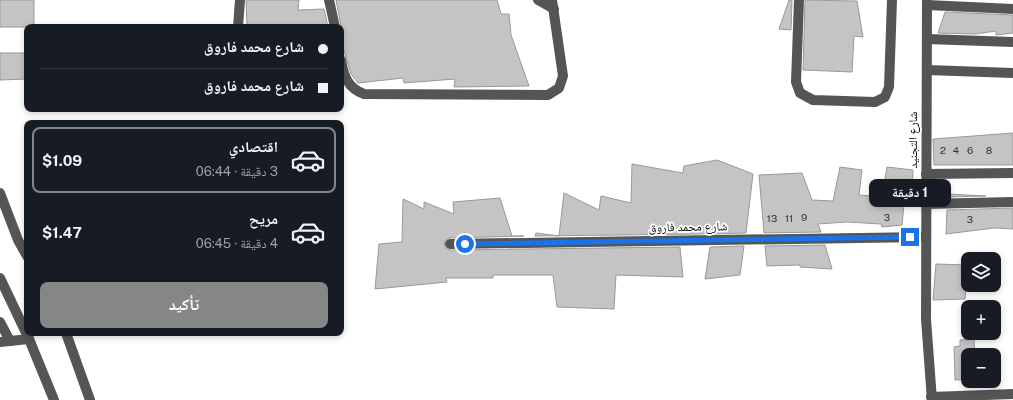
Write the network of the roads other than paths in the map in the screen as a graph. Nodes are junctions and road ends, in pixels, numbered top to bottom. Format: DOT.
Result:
graph roads {
  1 [pos="240,0"];
  2 [pos="329,0"];
  3 [pos="538,0"];
  4 [pos="799,0"];
  5 [pos="892,0"];
  6 [pos="927,2"];
  7 [pos="553,5"];
  8 [pos="1013,8"];
  9 [pos="238,24"];
  10 [pos="334,24"];
  11 [pos="927,39"];
  12 [pos="1013,42"];
  13 [pos="344,69"];
  14 [pos="927,70"];
  15 [pos="1013,73"];
  16 [pos="1013,173"];
  17 [pos="926,174"];
  18 [pos="0,192"];
  19 [pos="1013,202"];
  20 [pos="926,204"];
  21 [pos="925,237"];
  22 [pos="450,244"];
  23 [pos="24,251"];
  24 [pos="0,278"];
  25 [pos="0,322"];
  26 [pos="24,328"];
  27 [pos="28,336"];
  28 [pos="67,336"];
  29 [pos="29,339"];
  30 [pos="5,342"];
  31 [pos="1013,394"];
  32 [pos="931,398"];
  33 [pos="54,400"];
  34 [pos="90,400"];
  1 -- 9 [label="street"];
  2 -- 10 [label="street"];
  3 -- 7 [label="street"];
  4 -- 5 [label="street"];
  6 -- 8 [label="street"];
  6 -- 11 [label="street, شارع التجنيد"];
  7 -- 13 [label="street"];
  11 -- 12 [label="street"];
  11 -- 14 [label="street, شارع التجنيد"];
  14 -- 15 [label="street"];
  14 -- 17 [label="street, شارع التجنيد"];
  16 -- 17 [label="street"];
  17 -- 20 [label="street, شارع التجنيد"];
  18 -- 23 [label="street"];
  19 -- 20 [label="street"];
  20 -- 21 [label="street, شارع التجنيد"];
  21 -- 22 [label="street, شارع محمد فاروق"];
  21 -- 32 [label="street, شارع التجنيد"];
  24 -- 26 [label="street"];
  25 -- 30 [label="street"];
  27 -- 29 [label="street"];
  28 -- 34 [label="street"];
  29 -- 30 [label="street"];
  29 -- 33 [label="street"];
  31 -- 32 [label="street"];
}
